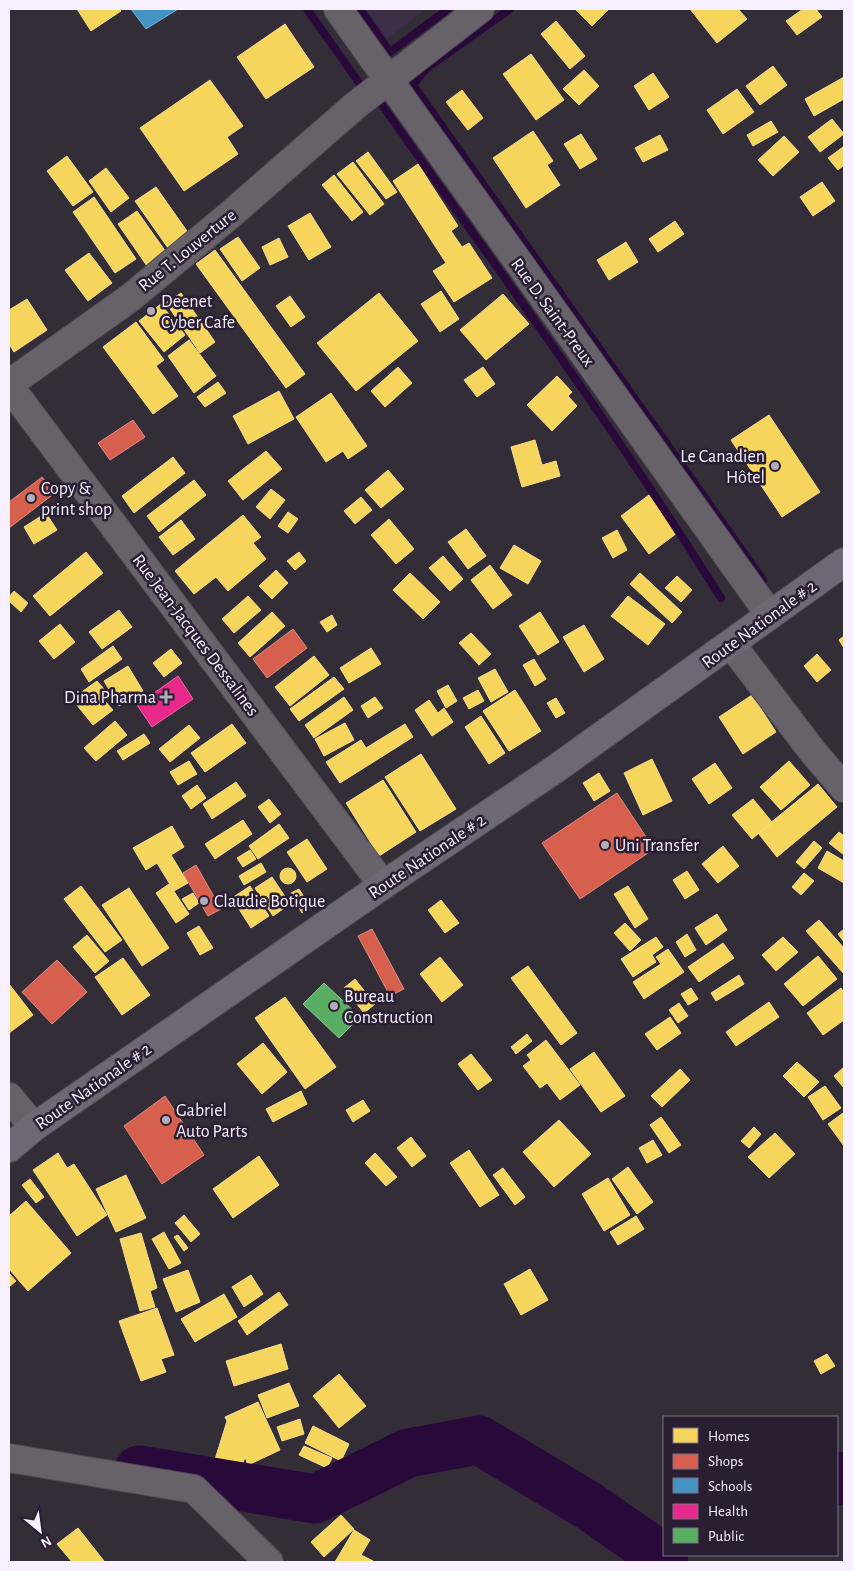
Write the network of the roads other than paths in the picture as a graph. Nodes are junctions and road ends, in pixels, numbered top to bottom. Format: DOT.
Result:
graph roads {
  1 [pos="338,9"];
  2 [pos="480,9"];
  3 [pos="384,84"];
  4 [pos="9,385"];
  5 [pos="844,562"];
  6 [pos="770,615"];
  7 [pos="731,644"];
  8 [pos="844,788"];
  9 [pos="382,885"];
  10 [pos="9,1097"];
  11 [pos="34,1127"];
  12 [pos="9,1148"];
  13 [pos="9,1458"];
  14 [pos="269,1562"];
  1 -- 3 [label="street, Rue D. Saint-Preux"];
  2 -- 3 [label="street, Rue T. Louverture"];
  3 -- 4 [label="street, Rue T. Louverture"];
  3 -- 6 [label="street, Rue D. Saint-Preux"];
  4 -- 9 [label="street, Rue Jean-Jacques Dessalines"];
  5 -- 6 [label="main road, Route Nationale # 2"];
  6 -- 7 [label="main road, Route Nationale # 2"];
  7 -- 8 [label="street"];
  7 -- 9 [label="main road, Route Nationale # 2"];
  9 -- 11 [label="main road, Route Nationale # 2"];
  10 -- 11 [label="street"];
  11 -- 12 [label="main road, Route Nationale # 2"];
  13 -- 14 [label="street"];
}
